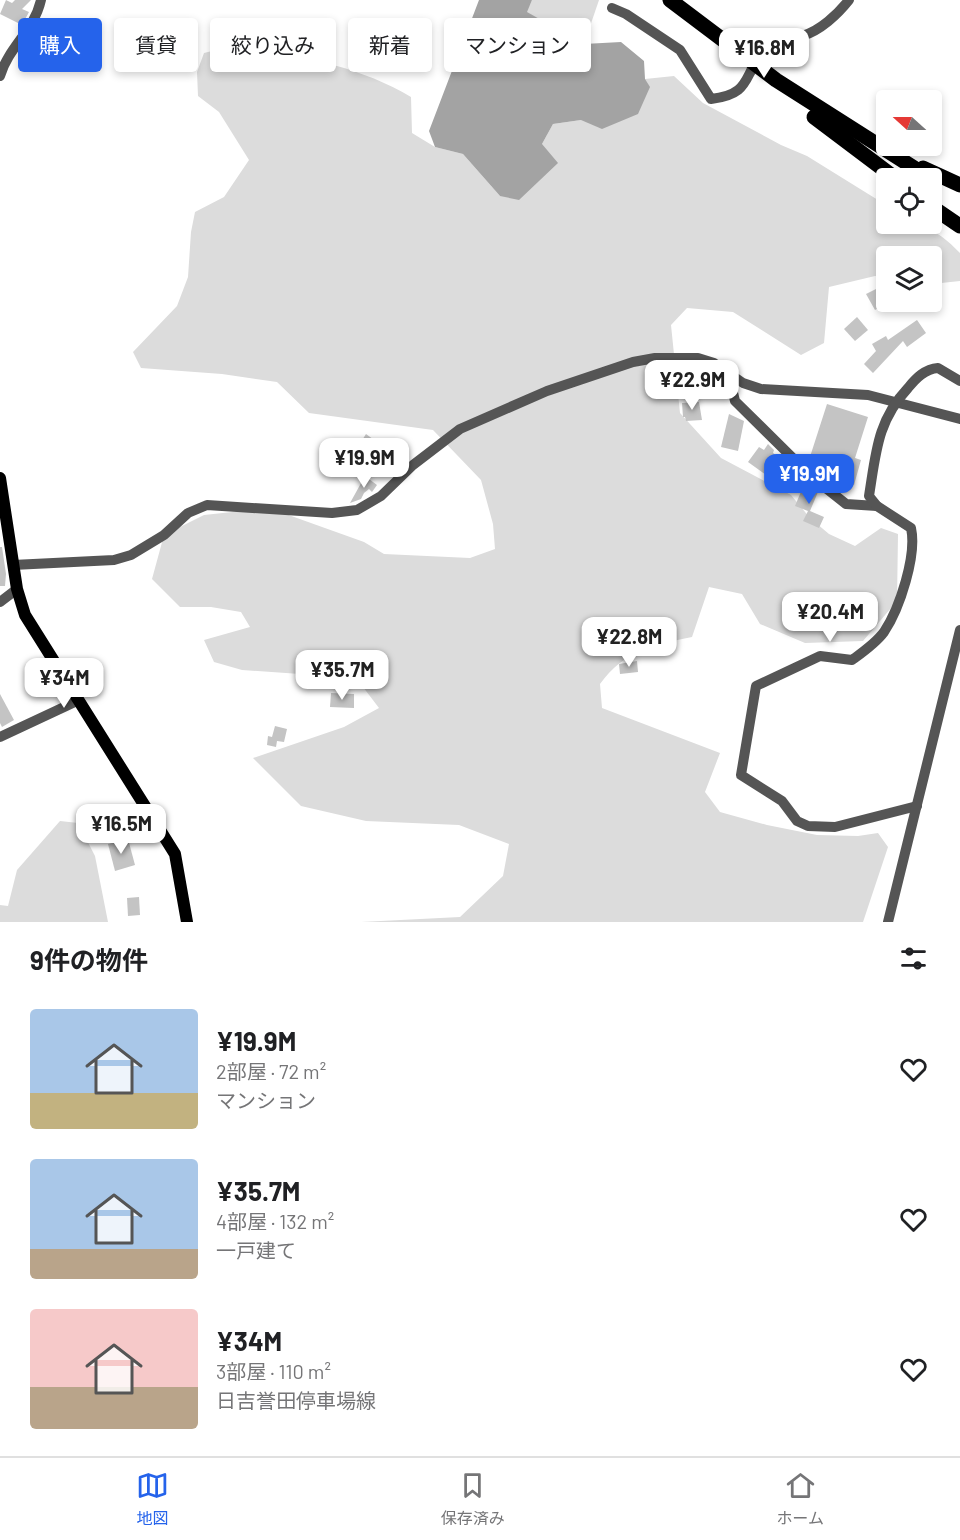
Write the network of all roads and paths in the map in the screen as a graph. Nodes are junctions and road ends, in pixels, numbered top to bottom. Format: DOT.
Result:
graph roads {
  1 [pos="41,0"];
  2 [pos="849,0"];
  3 [pos="674,3"];
  4 [pos="612,8"];
  5 [pos="0,76"];
  6 [pos="876,146"];
  7 [pos="892,156"];
  8 [pos="897,156"];
  9 [pos="881,168"];
  10 [pos="913,168"];
  11 [pos="942,185"];
  12 [pos="960,185"];
  13 [pos="960,195"];
  14 [pos="942,214"];
  15 [pos="960,226"];
  16 [pos="728,372"];
  17 [pos="960,381"];
  18 [pos="894,403"];
  19 [pos="960,419"];
  20 [pos="0,478"];
  21 [pos="877,506"];
  22 [pos="13,566"];
  23 [pos="17,589"];
  24 [pos="0,602"];
  25 [pos="960,630"];
  26 [pos="76,701"];
  27 [pos="0,737"];
  28 [pos="917,806"];
  29 [pos="187,922"];
  30 [pos="888,922"];
  1 -- 5 [label="street"];
  2 -- 4 [label="street"];
  3 -- 6 [label="highway"];
  3 -- 9 [label="highway"];
  7 -- 10 [label="highway"];
  8 -- 12 [label="highway"];
  11 -- 13 [label="highway"];
  14 -- 15 [label="highway"];
  16 -- 18 [label="street"];
  16 -- 21 [label="street"];
  16 -- 22 [label="street"];
  17 -- 18 [label="street"];
  18 -- 19 [label="street"];
  18 -- 21 [label="street"];
  20 -- 22 [label="main road"];
  21 -- 28 [label="street"];
  22 -- 23 [label="main road"];
  23 -- 24 [label="street"];
  23 -- 26 [label="main road"];
  25 -- 28 [label="street"];
  26 -- 27 [label="street"];
  26 -- 29 [label="main road"];
  28 -- 30 [label="street"];
}
